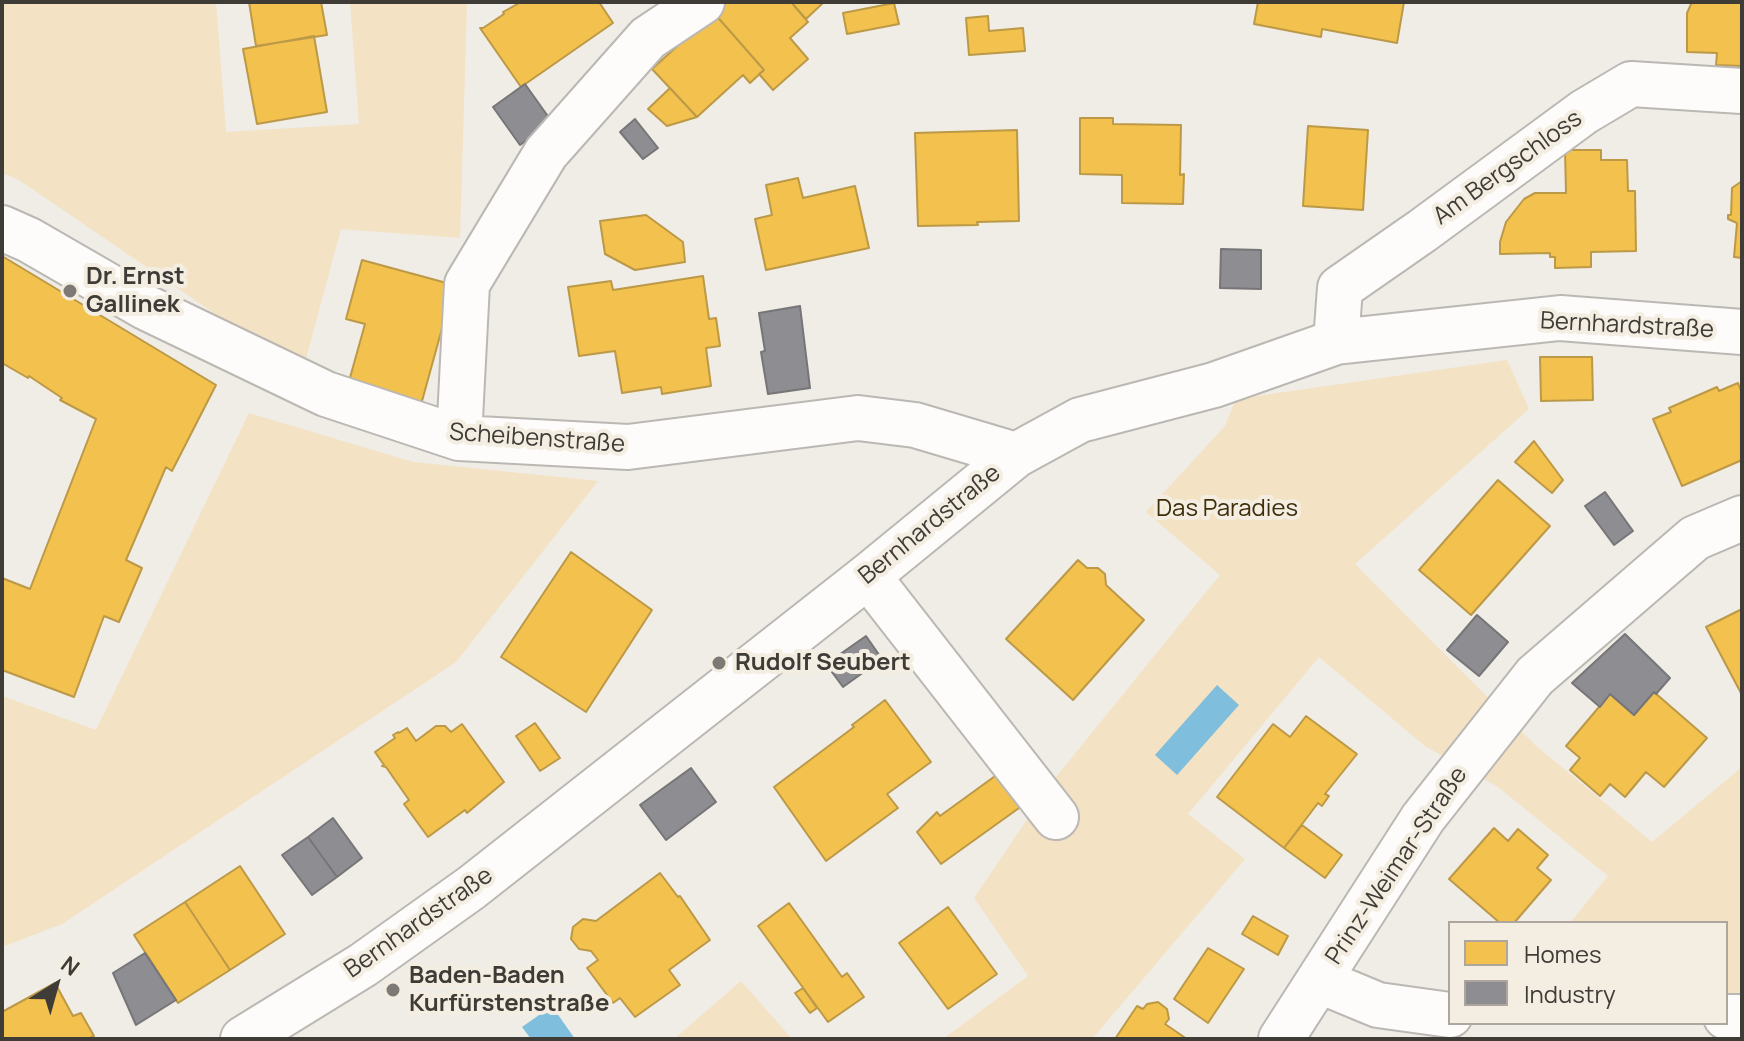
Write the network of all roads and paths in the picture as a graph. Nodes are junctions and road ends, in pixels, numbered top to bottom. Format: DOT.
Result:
graph roads {
  1 [pos="702,2"];
  2 [pos="1742,91"];
  3 [pos="2,228"];
  4 [pos="1742,332"];
  5 [pos="1336,342"];
  6 [pos="459,438"];
  7 [pos="1016,455"];
  8 [pos="1742,518"];
  9 [pos="868,576"];
  10 [pos="1056,817"];
  11 [pos="1320,981"];
  12 [pos="1378,1005"];
  13 [pos="1448,1015"];
  14 [pos="243,1039"];
  15 [pos="1281,1039"];
  16 [pos="1412,1039"];
  1 -- 6 [label="street"];
  2 -- 5 [label="street, Am Bergschloss"];
  3 -- 6 [label="street, Scheibenstraße"];
  4 -- 5 [label="street, Bernhardstraße"];
  5 -- 7 [label="street, Bernhardstraße"];
  6 -- 7 [label="street, Scheibenstraße"];
  7 -- 9 [label="street, Bernhardstraße"];
  8 -- 11 [label="street, Prinz-Weimar-Straße"];
  9 -- 10 [label="street"];
  9 -- 14 [label="street, Bernhardstraße"];
  11 -- 12 [label="street"];
  11 -- 15 [label="street, Prinz-Weimar-Straße"];
  12 -- 13 [label="street"];
  12 -- 16 [label="street"];
}
